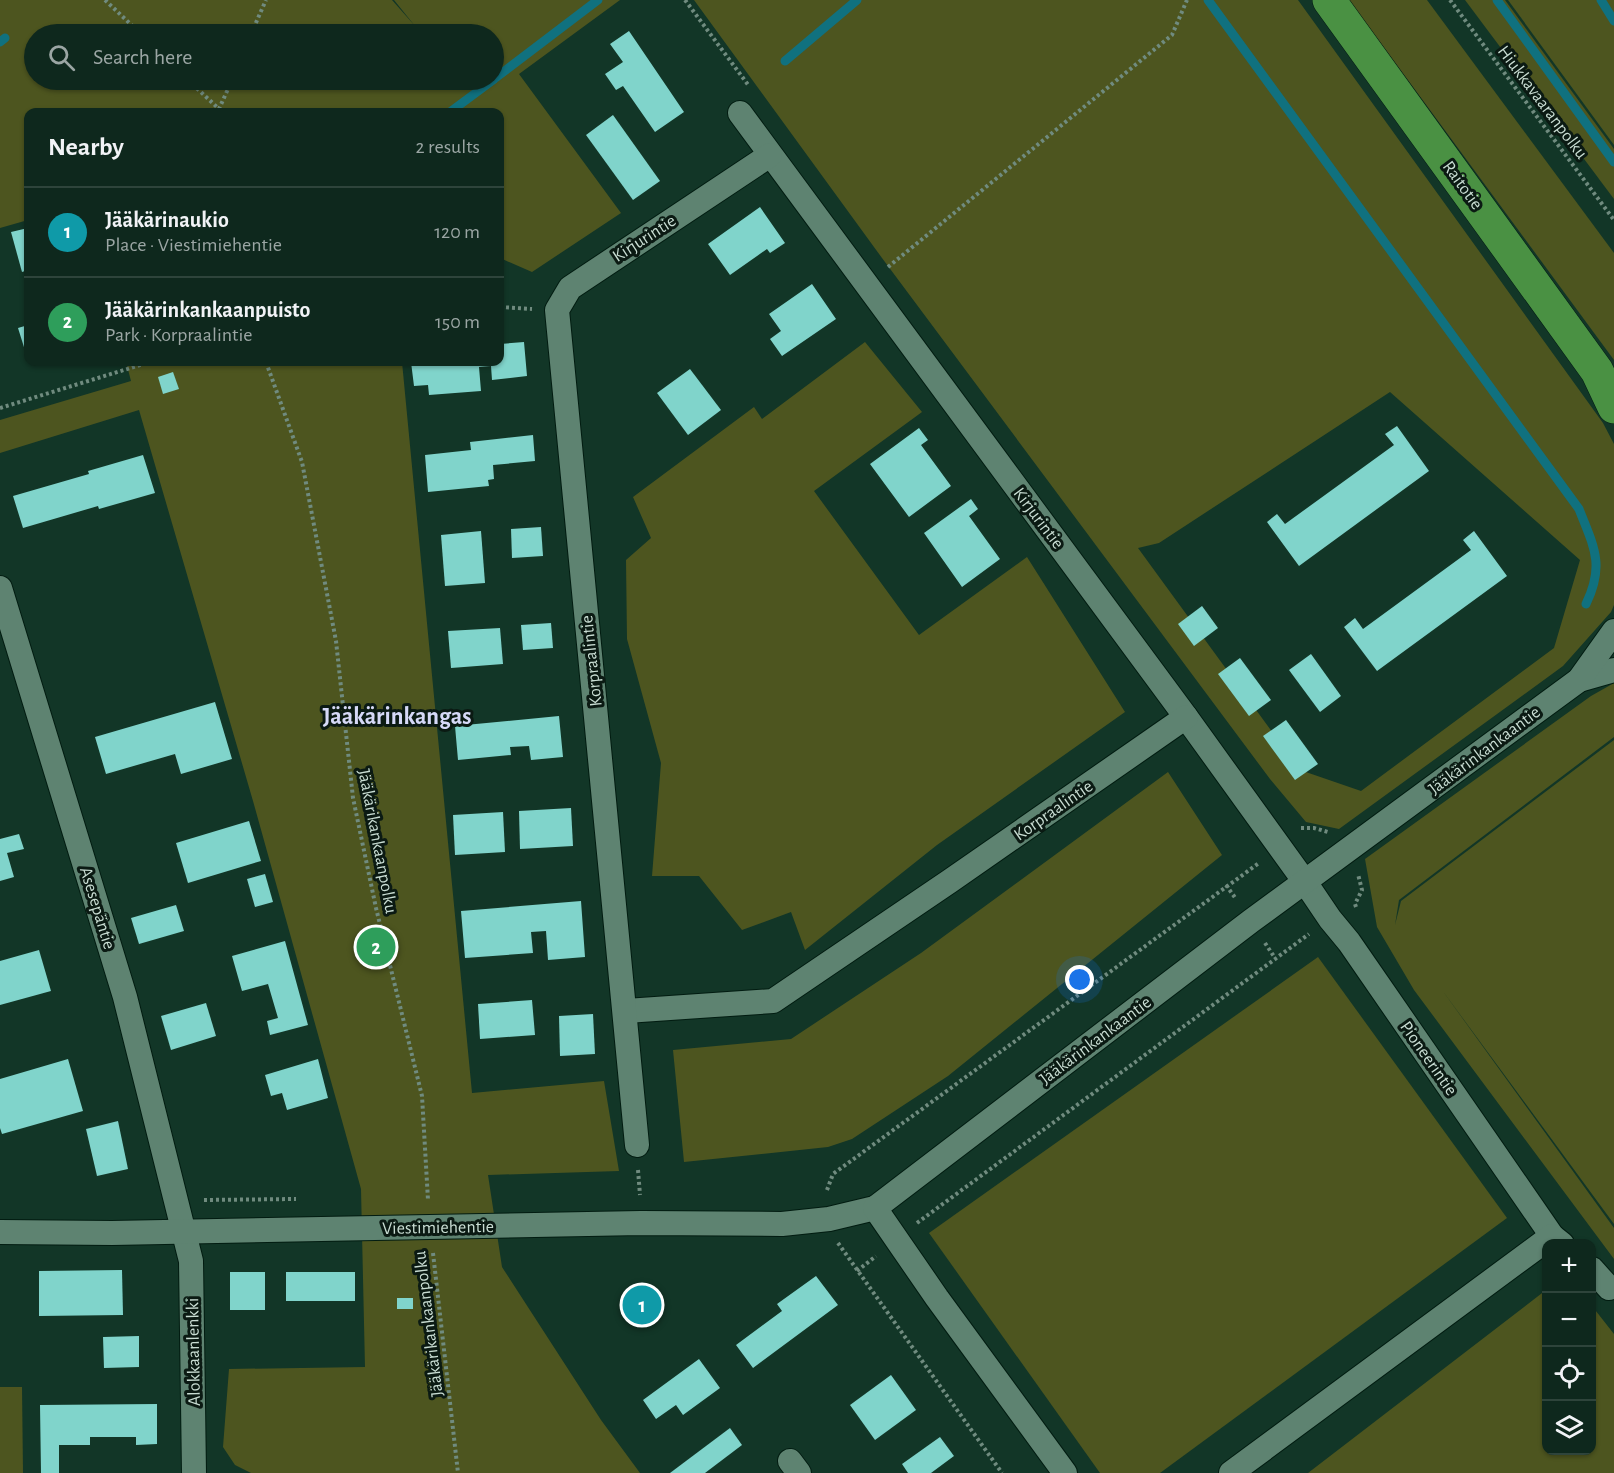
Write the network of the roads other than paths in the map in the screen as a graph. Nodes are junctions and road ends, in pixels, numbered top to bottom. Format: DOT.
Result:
graph roads {
  1 [pos="1329,0"];
  2 [pos="740,113"];
  3 [pos="770,155"];
  4 [pos="557,310"];
  5 [pos="1605,378"];
  6 [pos="1614,407"];
  7 [pos="0,588"];
  8 [pos="1614,631"];
  9 [pos="1614,669"];
  10 [pos="1579,680"];
  11 [pos="1186,717"];
  12 [pos="1305,882"];
  13 [pos="626,1011"];
  14 [pos="637,1145"];
  15 [pos="875,1208"];
  16 [pos="0,1232"];
  17 [pos="185,1232"];
  18 [pos="1556,1239"];
  19 [pos="1542,1251"];
  20 [pos="1596,1273"];
  21 [pos="1609,1288"];
  22 [pos="194,1473"];
  23 [pos="1065,1473"];
  24 [pos="1230,1473"];
  1 -- 5 [label="main road, Raitotie"];
  2 -- 3 [label="street, Kirjurintie"];
  3 -- 4 [label="street, Kirjurintie"];
  3 -- 11 [label="street, Kirjurintie"];
  4 -- 13 [label="street, Korpraalintie"];
  5 -- 6 [label="main road, Raitotie"];
  7 -- 17 [label="street, Asesepäntie"];
  8 -- 10 [label="street, Jääkärinkankaantie"];
  9 -- 10 [label="street, Jääkärinkankaantie"];
  10 -- 12 [label="street, Jääkärinkankaantie"];
  11 -- 12 [label="street, Kirjurintie"];
  11 -- 13 [label="street, Korpraalintie"];
  12 -- 15 [label="street, Jääkärinkankaantie"];
  12 -- 18 [label="street, Pioneerintie"];
  13 -- 14 [label="street, Korpraalintie"];
  15 -- 17 [label="street, Viestimiehentie"];
  15 -- 23 [label="street"];
  16 -- 17 [label="street, Viestimiehentie"];
  17 -- 22 [label="street, Alokkaanlenkki"];
  19 -- 24 [label="street, Pioneerintie"];
  20 -- 21 [label="street"];
}
